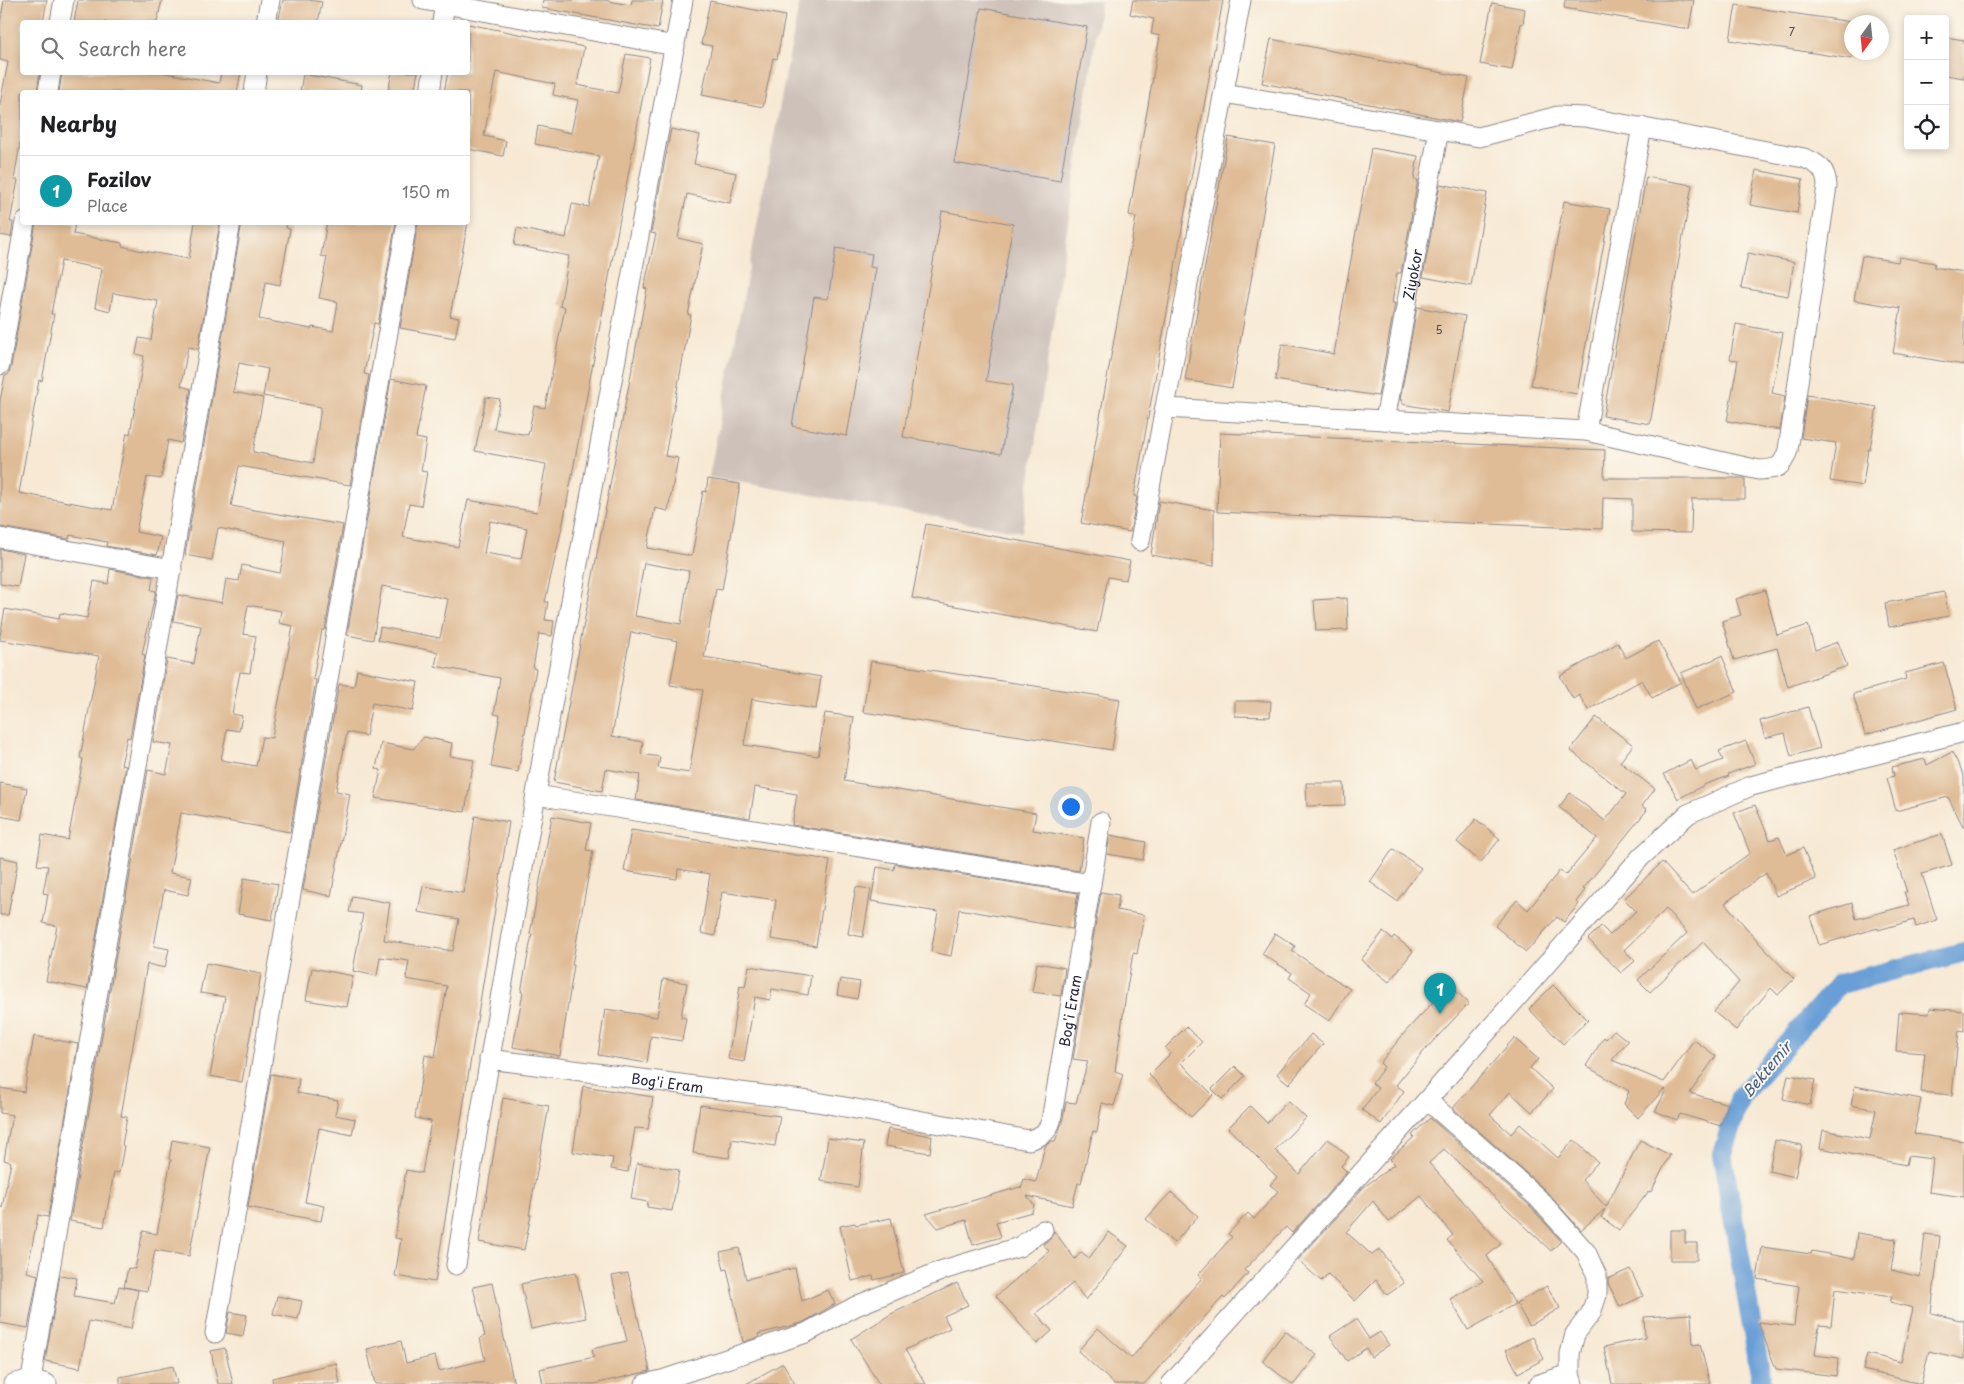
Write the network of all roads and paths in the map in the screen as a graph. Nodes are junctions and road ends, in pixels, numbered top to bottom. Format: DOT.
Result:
graph roads {
  1 [pos="64,0"];
  2 [pos="270,0"];
  3 [pos="423,0"];
  4 [pos="683,0"];
  5 [pos="1241,0"];
  6 [pos="445,4"];
  7 [pos="60,20"];
  8 [pos="266,20"];
  9 [pos="442,20"];
  10 [pos="675,46"];
  11 [pos="51,75"];
  12 [pos="257,75"];
  13 [pos="433,75"];
  14 [pos="48,90"];
  15 [pos="254,90"];
  16 [pos="430,90"];
  17 [pos="1224,93"];
  18 [pos="1642,128"];
  19 [pos="1439,130"];
  20 [pos="24,225"];
  21 [pos="230,225"];
  22 [pos="406,225"];
  23 [pos="0,365"];
  24 [pos="1165,408"];
  25 [pos="1385,420"];
  26 [pos="1586,431"];
  27 [pos="0,538"];
  28 [pos="1140,541"];
  29 [pos="172,569"];
  30 [pos="1964,732"];
  31 [pos="536,795"];
  32 [pos="1101,822"];
  33 [pos="1091,884"];
  34 [pos="489,1060"];
  35 [pos="1427,1100"];
  36 [pos="1043,1230"];
  37 [pos="456,1265"];
  38 [pos="215,1334"];
  39 [pos="1572,1379"];
  40 [pos="39,1382"];
  41 [pos="13,1384"];
  42 [pos="645,1384"];
  43 [pos="1171,1384"];
  44 [pos="1539,1384"];
  1 -- 7 [label="street"];
  2 -- 8 [label="street"];
  3 -- 6 [label="street"];
  4 -- 10 [label="street"];
  5 -- 17 [label="street"];
  6 -- 9 [label="street"];
  6 -- 10 [label="street"];
  10 -- 31 [label="street"];
  11 -- 14 [label="street"];
  12 -- 15 [label="street"];
  13 -- 16 [label="street"];
  17 -- 19 [label="street"];
  17 -- 24 [label="street"];
  18 -- 19 [label="street"];
  18 -- 26 [label="street"];
  18 -- 26 [label="street"];
  19 -- 25 [label="street, Ziyokor"];
  20 -- 23 [label="street"];
  21 -- 29 [label="street"];
  22 -- 38 [label="street"];
  24 -- 25 [label="street"];
  24 -- 28 [label="street"];
  25 -- 26 [label="street"];
  27 -- 29 [label="street"];
  29 -- 40 [label="street"];
  30 -- 35 [label="street"];
  31 -- 33 [label="street"];
  31 -- 34 [label="street"];
  32 -- 33 [label="street, Bog'i Eram"];
  33 -- 34 [label="street, Bog'i Eram"];
  34 -- 37 [label="street"];
  35 -- 39 [label="street"];
  35 -- 43 [label="street"];
  36 -- 42 [label="street"];
  39 -- 44 [label="street"];
  40 -- 41 [label="street"];
}
